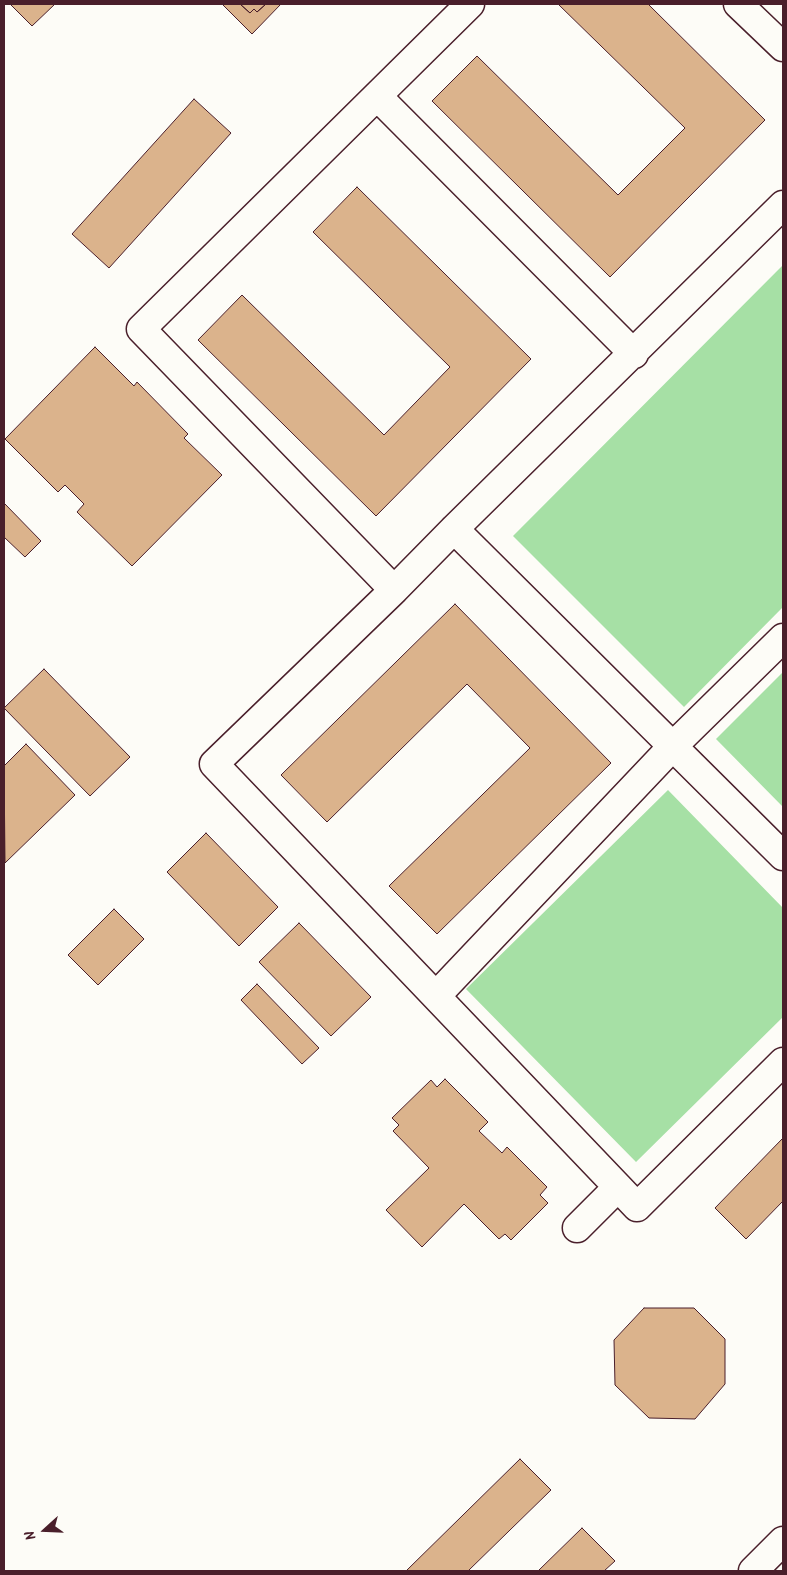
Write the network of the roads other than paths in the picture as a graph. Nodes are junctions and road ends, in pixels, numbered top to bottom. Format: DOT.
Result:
graph roads {
  1 [pos="470,4"];
  2 [pos="738,4"];
  3 [pos="783,47"];
  4 [pos="378,97"];
  5 [pos="783,205"];
  6 [pos="634,354"];
  7 [pos="454,528"];
  8 [pos="394,590"];
  9 [pos="783,638"];
  10 [pos="673,746"];
  11 [pos="783,856"];
  12 [pos="436,996"];
  13 [pos="783,1062"];
  14 [pos="618,1187"];
  15 [pos="577,1228"];
  16 [pos="783,1541"];
  17 [pos="753,1571"];
  1 -- 4 [label="street"];
  2 -- 3 [label="street"];
  4 -- 6 [label="street"];
  4 -- 8 [label="street"];
  5 -- 6 [label="street"];
  6 -- 7 [label="street"];
  7 -- 8 [label="street"];
  7 -- 10 [label="street"];
  8 -- 12 [label="street"];
  9 -- 10 [label="street"];
  10 -- 11 [label="street"];
  10 -- 12 [label="street"];
  12 -- 14 [label="street"];
  13 -- 14 [label="street"];
  14 -- 15 [label="street"];
  16 -- 17 [label="street"];
}
